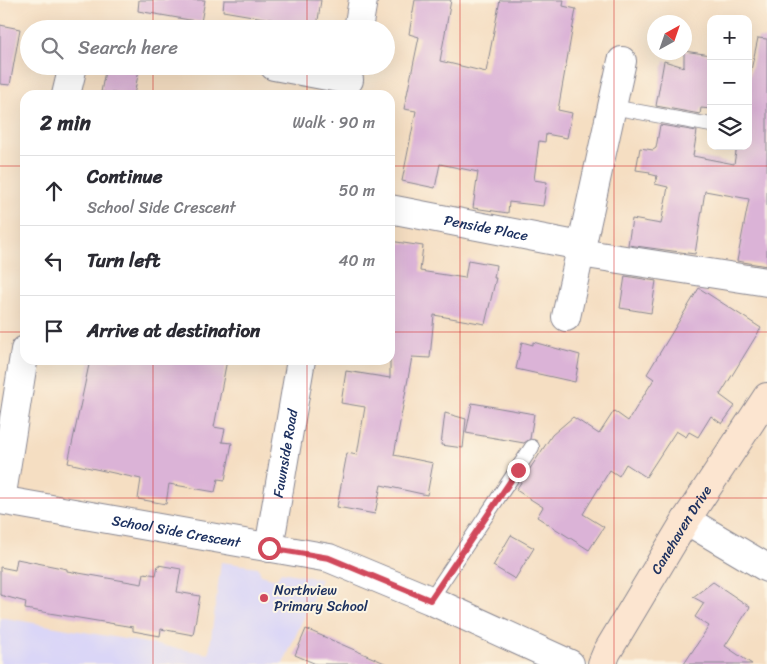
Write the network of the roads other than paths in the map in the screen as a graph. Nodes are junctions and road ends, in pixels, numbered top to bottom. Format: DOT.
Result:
graph roads {
  1 [pos="363,0"];
  2 [pos="360,20"];
  3 [pos="622,61"];
  4 [pos="71,75"];
  5 [pos="322,75"];
  6 [pos="349,80"];
  7 [pos="67,90"];
  8 [pos="612,107"];
  9 [pos="707,124"];
  10 [pos="395,210"];
  11 [pos="581,249"];
  12 [pos="767,282"];
  13 [pos="566,317"];
  14 [pos="22,365"];
  15 [pos="300,365"];
  16 [pos="767,397"];
  17 [pos="532,447"];
  18 [pos="0,500"];
  19 [pos="686,520"];
  20 [pos="269,548"];
  21 [pos="767,568"];
  22 [pos="430,600"];
  23 [pos="570,664"];
  24 [pos="602,664"];
  1 -- 2 [label="street"];
  3 -- 8 [label="street"];
  4 -- 7 [label="street"];
  5 -- 6 [label="street"];
  8 -- 9 [label="lane"];
  8 -- 11 [label="street"];
  10 -- 11 [label="street, Penside Place"];
  11 -- 12 [label="street, Penside Place"];
  11 -- 13 [label="street"];
  14 -- 18 [label="street"];
  15 -- 20 [label="street, Fawnside Road"];
  16 -- 19 [label="street, Canehaven Drive"];
  17 -- 22 [label="lane"];
  18 -- 20 [label="street, School Side Crescent"];
  19 -- 21 [label="street"];
  19 -- 24 [label="street, Canehaven Drive"];
  20 -- 22 [label="street, School Side Crescent"];
  22 -- 23 [label="street, School Side Crescent"];
}
